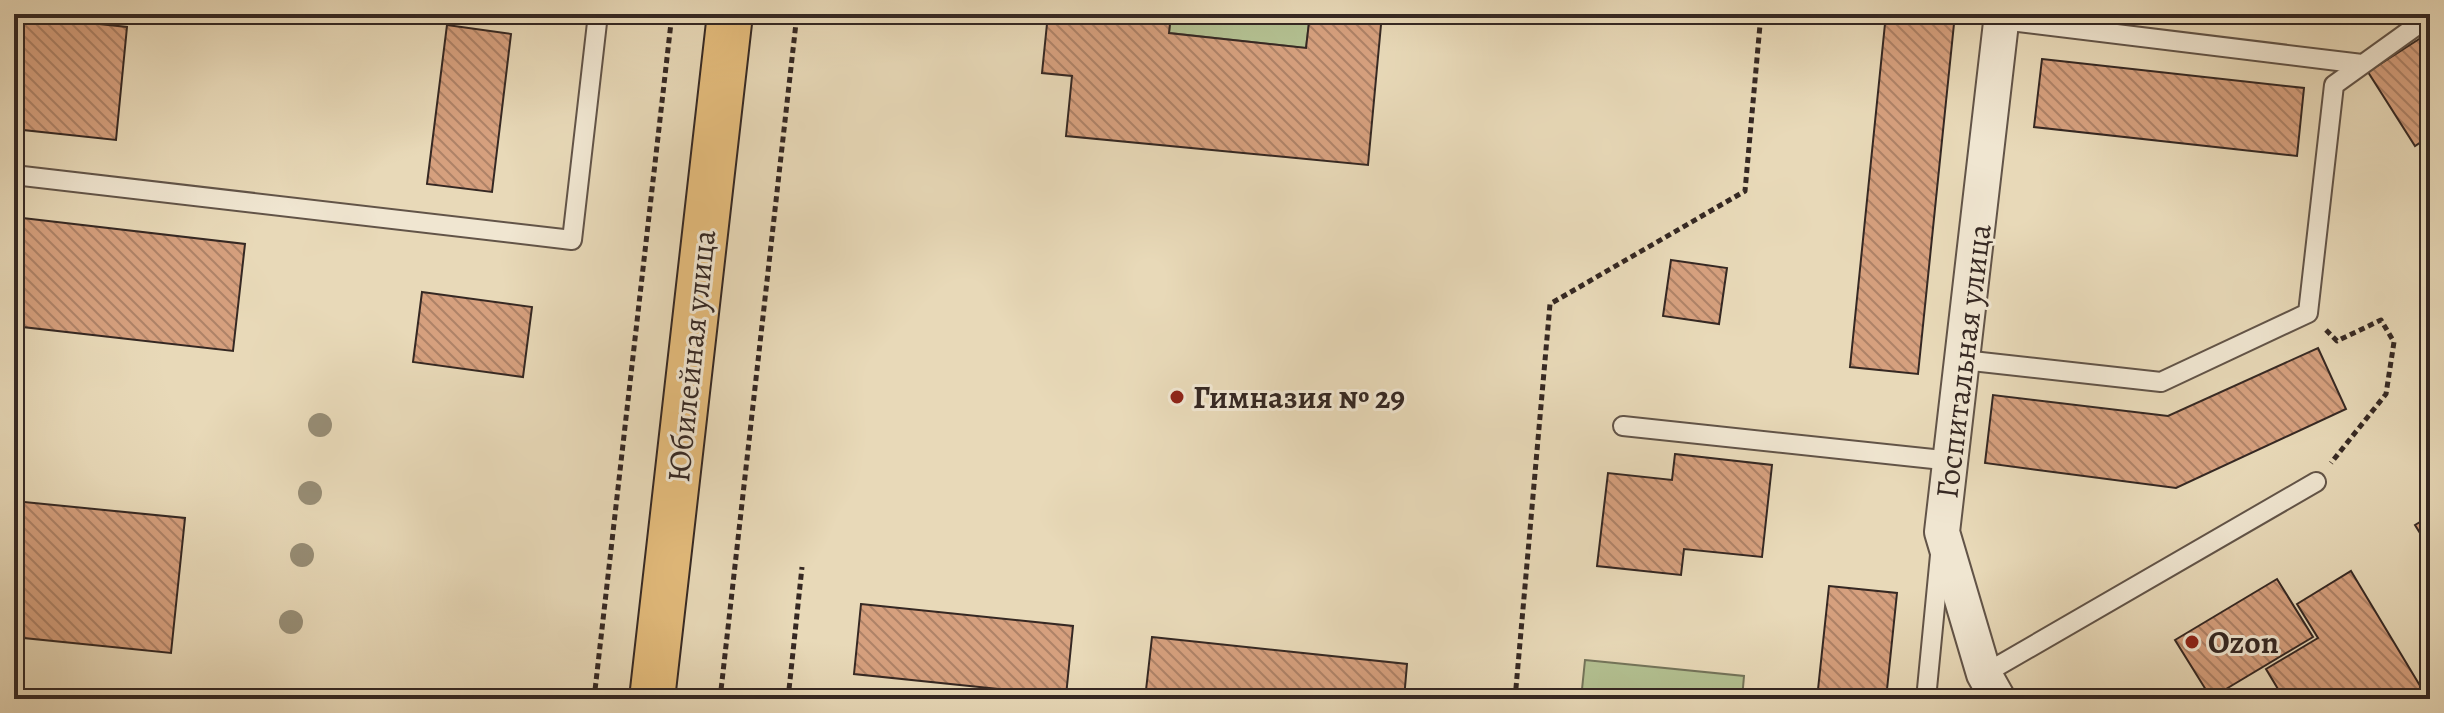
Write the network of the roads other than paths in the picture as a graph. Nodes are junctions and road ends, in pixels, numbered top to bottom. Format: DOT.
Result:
graph roads {
  1 [pos="598,14"];
  2 [pos="730,14"];
  3 [pos="2430,16"];
  4 [pos="2002,17"];
  5 [pos="2362,64"];
  6 [pos="14,175"];
  7 [pos="1963,360"];
  8 [pos="1623,426"];
  9 [pos="1952,461"];
  10 [pos="2316,482"];
  11 [pos="1942,532"];
  12 [pos="1991,687"];
  13 [pos="652,699"];
  14 [pos="1926,699"];
  1 -- 6 [label="lane"];
  2 -- 13 [label="main road, Юбилейная улица"];
  3 -- 5 [label="lane"];
  4 -- 5 [label="lane"];
  4 -- 7 [label="street, Госпитальная улица"];
  5 -- 7 [label="lane"];
  7 -- 9 [label="street, Госпитальная улица"];
  8 -- 9 [label="lane"];
  9 -- 11 [label="street, Госпитальная улица"];
  10 -- 12 [label="lane"];
  11 -- 12 [label="street, Госпитальная улица"];
  11 -- 14 [label="lane"];
}
